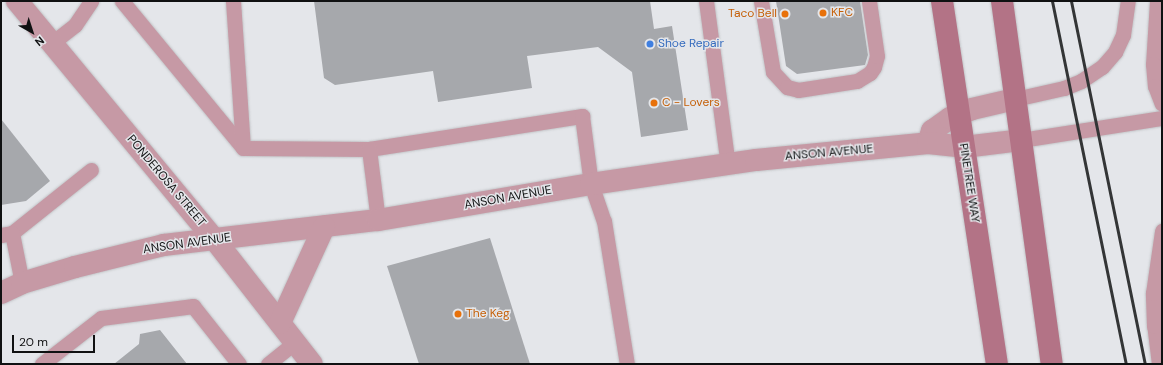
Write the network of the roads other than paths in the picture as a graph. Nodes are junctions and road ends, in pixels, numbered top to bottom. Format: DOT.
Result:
graph roads {
  1 [pos="17,1"];
  2 [pos="91,1"];
  3 [pos="122,1"];
  4 [pos="234,1"];
  5 [pos="706,1"];
  6 [pos="761,1"];
  7 [pos="869,1"];
  8 [pos="942,1"];
  9 [pos="1002,1"];
  10 [pos="1128,1"];
  11 [pos="1157,1"];
  12 [pos="52,43"];
  13 [pos="1016,99"];
  14 [pos="1162,104"];
  15 [pos="959,114"];
  16 [pos="1162,118"];
  17 [pos="1021,140"];
  18 [pos="928,143"];
  19 [pos="964,147"];
  20 [pos="243,148"];
  21 [pos="369,150"];
  22 [pos="728,164"];
  23 [pos="91,170"];
  24 [pos="591,184"];
  25 [pos="378,220"];
  26 [pos="324,227"];
  27 [pos="1162,231"];
  28 [pos="6,234"];
  29 [pos="215,240"];
  30 [pos="22,283"];
  31 [pos="1,293"];
  32 [pos="280,323"];
  33 [pos="294,342"];
  34 [pos="42,364"];
  35 [pos="239,364"];
  36 [pos="268,364"];
  37 [pos="312,364"];
  38 [pos="627,364"];
  39 [pos="997,364"];
  40 [pos="1052,364"];
  41 [pos="1159,364"];
  1 -- 12 [label="street, PONDEROSA STREET"];
  2 -- 12 [label="lane"];
  3 -- 20 [label="lane"];
  4 -- 20 [label="lane"];
  5 -- 22 [label="lane"];
  6 -- 7 [label="lane"];
  8 -- 15 [label="main road, PINETREE WAY"];
  9 -- 13 [label="main road"];
  10 -- 13 [label="lane"];
  11 -- 14 [label="lane"];
  12 -- 29 [label="street, PONDEROSA STREET"];
  13 -- 15 [label="street"];
  13 -- 17 [label="main road"];
  15 -- 18 [label="street"];
  15 -- 19 [label="main road, PINETREE WAY"];
  16 -- 17 [label="lane"];
  17 -- 19 [label="street, ANSON AVENUE"];
  17 -- 40 [label="main road"];
  18 -- 19 [label="street, ANSON AVENUE"];
  18 -- 22 [label="street, ANSON AVENUE"];
  19 -- 39 [label="main road, PINETREE WAY"];
  20 -- 21 [label="lane"];
  21 -- 24 [label="lane"];
  21 -- 25 [label="lane"];
  22 -- 24 [label="street, ANSON AVENUE"];
  23 -- 28 [label="lane"];
  24 -- 25 [label="street, ANSON AVENUE"];
  24 -- 38 [label="lane"];
  25 -- 26 [label="street, ANSON AVENUE"];
  26 -- 29 [label="street, ANSON AVENUE"];
  26 -- 32 [label="street"];
  27 -- 41 [label="lane"];
  28 -- 30 [label="lane"];
  29 -- 30 [label="street, ANSON AVENUE"];
  29 -- 32 [label="street, PONDEROSA STREET"];
  30 -- 31 [label="street, ANSON AVENUE"];
  32 -- 33 [label="street, PONDEROSA STREET"];
  33 -- 36 [label="lane"];
  33 -- 37 [label="street, PONDEROSA STREET"];
  34 -- 35 [label="lane"];
}
